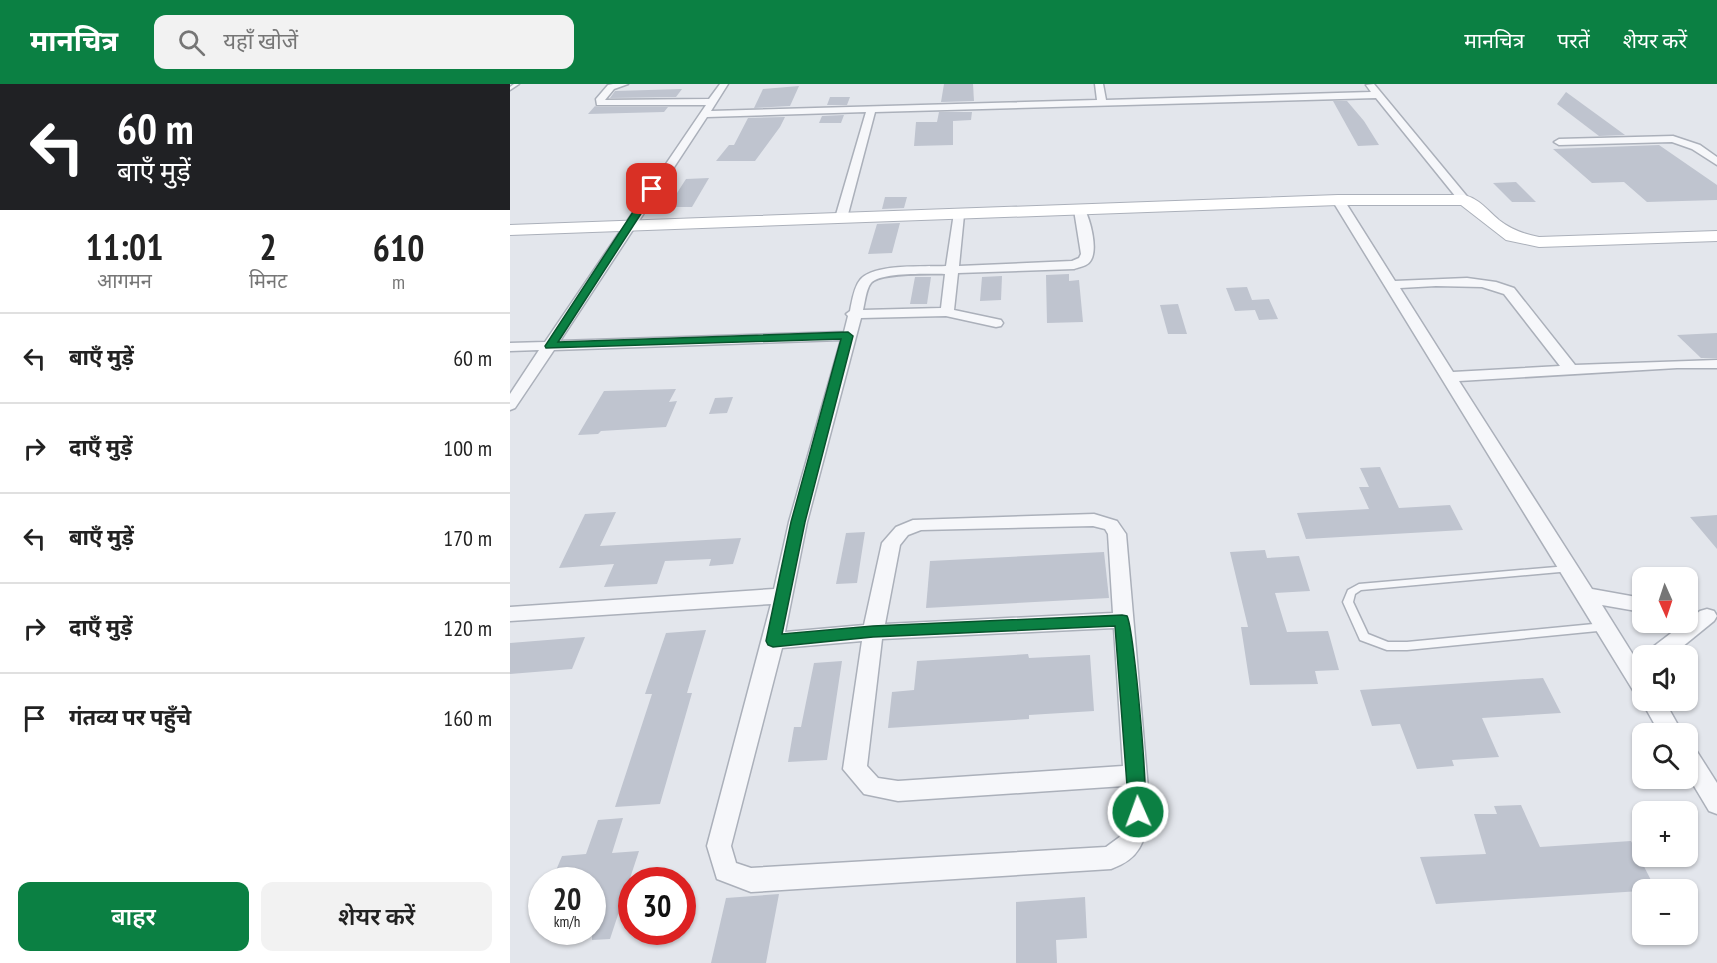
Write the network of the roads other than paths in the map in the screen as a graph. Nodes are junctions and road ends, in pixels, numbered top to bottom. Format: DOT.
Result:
graph roads {
  1 [pos="517,84"];
  2 [pos="624,84"];
  3 [pos="723,84"];
  4 [pos="1098,84"];
  5 [pos="1368,84"];
  6 [pos="510,89"];
  7 [pos="1378,95"];
  8 [pos="711,102"];
  9 [pos="1102,103"];
  10 [pos="871,110"];
  11 [pos="703,114"];
  12 [pos="1559,142"];
  13 [pos="1717,162"];
  14 [pos="1338,200"];
  15 [pos="1464,200"];
  16 [pos="1080,210"];
  17 [pos="958,215"];
  18 [pos="842,218"];
  19 [pos="627,226"];
  20 [pos="510,230"];
  21 [pos="1717,236"];
  22 [pos="952,269"];
  23 [pos="1391,285"];
  24 [pos="946,312"];
  25 [pos="853,314"];
  26 [pos="996,323"];
  27 [pos="848,336"];
  28 [pos="550,346"];
  29 [pos="510,347"];
  30 [pos="1717,364"];
  31 [pos="1571,370"];
  32 [pos="1449,377"];
  33 [pos="510,405"];
  34 [pos="1568,569"];
  35 [pos="1584,595"];
  36 [pos="781,596"];
  37 [pos="1632,603"];
  38 [pos="510,614"];
  39 [pos="1704,615"];
  40 [pos="1122,620"];
  41 [pos="1604,627"];
  42 [pos="873,632"];
  43 [pos="773,641"];
  44 [pos="1669,645"];
  45 [pos="1632,664"];
  46 [pos="1698,773"];
  47 [pos="1137,775"];
  48 [pos="1717,804"];
  1 -- 6 [label="lane"];
  2 -- 8 [label="street"];
  3 -- 8 [label="street"];
  4 -- 9 [label="street"];
  5 -- 7 [label="street"];
  7 -- 9 [label="street"];
  7 -- 15 [label="street"];
  8 -- 11 [label="street"];
  9 -- 10 [label="street"];
  10 -- 11 [label="street"];
  10 -- 18 [label="street"];
  11 -- 19 [label="street"];
  12 -- 13 [label="street"];
  14 -- 15 [label="street"];
  14 -- 16 [label="street"];
  14 -- 23 [label="street"];
  15 -- 21 [label="street"];
  16 -- 17 [label="street"];
  16 -- 22 [label="street"];
  17 -- 18 [label="street"];
  17 -- 22 [label="street"];
  18 -- 19 [label="street"];
  19 -- 20 [label="street"];
  19 -- 28 [label="street"];
  22 -- 24 [label="street"];
  22 -- 25 [label="street"];
  23 -- 31 [label="street"];
  23 -- 32 [label="street"];
  24 -- 25 [label="street"];
  24 -- 26 [label="street"];
  25 -- 27 [label="street"];
  27 -- 28 [label="street"];
  27 -- 36 [label="street"];
  28 -- 29 [label="street"];
  28 -- 33 [label="street"];
  30 -- 31 [label="street"];
  31 -- 32 [label="street"];
  32 -- 34 [label="street"];
  34 -- 35 [label="street"];
  34 -- 41 [label="lane"];
  35 -- 37 [label="street"];
  35 -- 41 [label="street"];
  36 -- 38 [label="street"];
  36 -- 43 [label="street"];
  39 -- 44 [label="street"];
  40 -- 42 [label="street"];
  40 -- 42 [label="street"];
  40 -- 47 [label="street"];
  41 -- 45 [label="street"];
  42 -- 43 [label="street"];
  42 -- 47 [label="street"];
  43 -- 47 [label="street"];
  46 -- 48 [label="street"];
}
